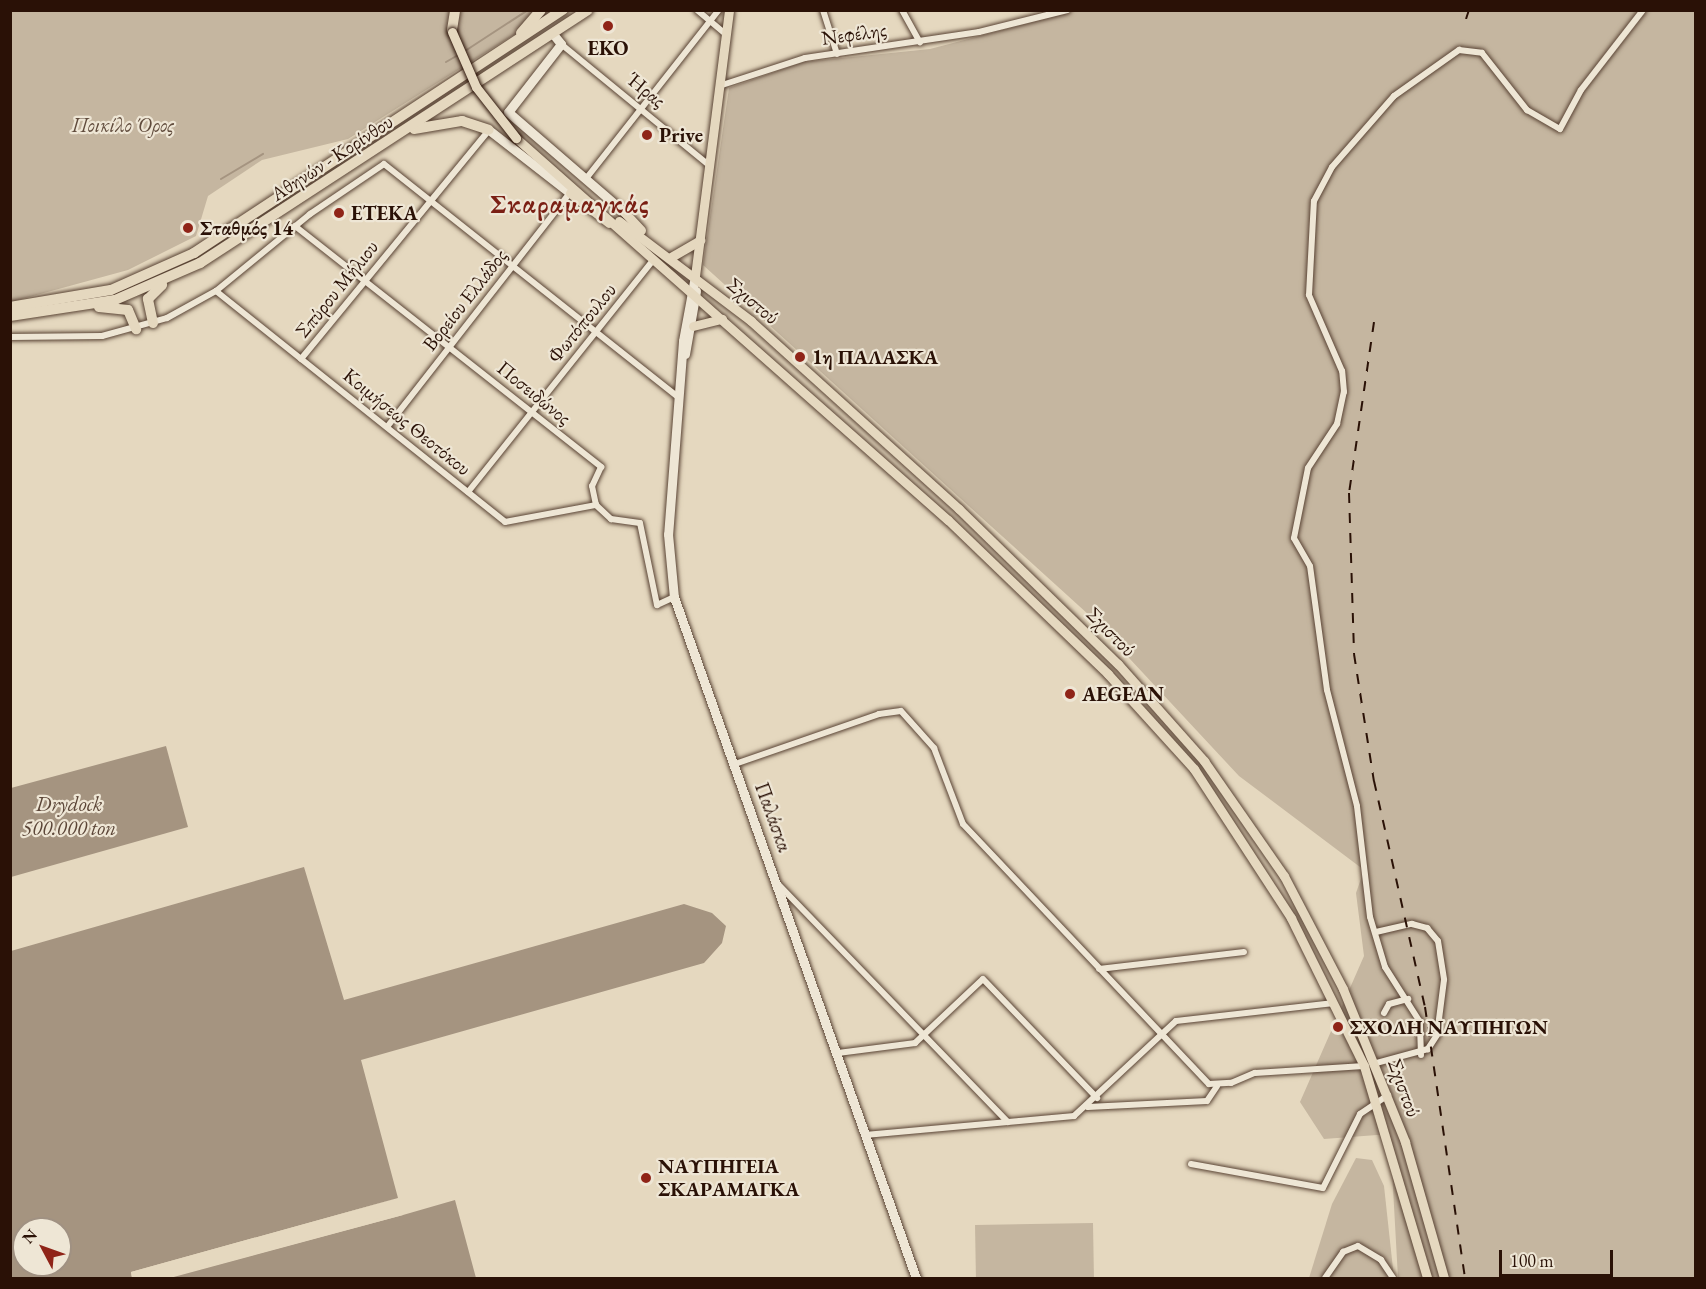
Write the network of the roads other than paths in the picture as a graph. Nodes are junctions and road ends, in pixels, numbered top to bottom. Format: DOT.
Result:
graph roads {
  1 [pos="450,10"];
  2 [pos="456,10"];
  3 [pos="541,10"];
  4 [pos="564,10"];
  5 [pos="588,10"];
  6 [pos="697,10"];
  7 [pos="719,10"];
  8 [pos="729,10"];
  9 [pos="823,10"];
  10 [pos="902,10"];
  11 [pos="1067,10"];
  12 [pos="1642,10"];
  13 [pos="710,22"];
  14 [pos="452,31"];
  15 [pos="553,34"];
  16 [pos="726,34"];
  17 [pos="920,42"];
  18 [pos="561,44"];
  19 [pos="837,54"];
  20 [pos="491,60"];
  21 [pos="719,86"];
  22 [pos="641,110"];
  23 [pos="407,130"];
  24 [pos="489,130"];
  25 [pos="709,165"];
  26 [pos="584,181"];
  27 [pos="570,193"];
  28 [pos="432,200"];
  29 [pos="602,210"];
  30 [pos="626,214"];
  31 [pos="295,226"];
  32 [pos="700,240"];
  33 [pos="651,241"];
  34 [pos="644,251"];
  35 [pos="670,256"];
  36 [pos="654,259"];
  37 [pos="513,266"];
  38 [pos="174,276"];
  39 [pos="695,276"];
  40 [pos="366,280"];
  41 [pos="216,291"];
  42 [pos="693,292"];
  43 [pos="10,307"];
  44 [pos="87,307"];
  45 [pos="10,316"];
  46 [pos="722,319"];
  47 [pos="153,323"];
  48 [pos="693,326"];
  49 [pos="136,329"];
  50 [pos="596,332"];
  51 [pos="10,338"];
  52 [pos="450,347"];
  53 [pos="684,356"];
  54 [pos="301,359"];
  55 [pos="680,398"];
  56 [pos="532,412"];
  57 [pos="387,427"];
  58 [pos="468,492"];
  59 [pos="596,505"];
  60 [pos="674,597"];
  61 [pos="735,764"];
  62 [pos="778,884"];
  63 [pos="1376,932"];
  64 [pos="1244,952"];
  65 [pos="1099,969"];
  66 [pos="1408,999"];
  67 [pos="1335,1002"];
  68 [pos="1384,1013"];
  69 [pos="1162,1031"];
  70 [pos="925,1035"];
  71 [pos="838,1053"];
  72 [pos="1421,1055"];
  73 [pos="1376,1063"];
  74 [pos="1364,1066"];
  75 [pos="1217,1086"];
  76 [pos="1388,1095"];
  77 [pos="1097,1098"];
  78 [pos="1377,1101"];
  79 [pos="1088,1107"];
  80 [pos="1008,1122"];
  81 [pos="865,1135"];
  82 [pos="1191,1164"];
  83 [pos="916,1278"];
  84 [pos="1325,1278"];
  85 [pos="1394,1278"];
  86 [pos="1427,1278"];
  87 [pos="1443,1278"];
  1 -- 14 [label="main road, Σχιστού"];
  2 -- 14 [label="highway"];
  3 -- 20 [label="highway"];
  4 -- 20 [label="highway, Αθηνών - Κορίνθου"];
  5 -- 15 [label="highway, Αθηνών - Κορίνθου"];
  6 -- 13 [label="street"];
  7 -- 13 [label="street"];
  8 -- 16 [label="main road"];
  9 -- 19 [label="street"];
  10 -- 17 [label="street"];
  11 -- 17 [label="street, Νεφέλης"];
  12 -- 63 [label="street"];
  13 -- 16 [label="street"];
  13 -- 22 [label="street"];
  14 -- 29 [label="main road, Σχιστού, bridge"];
  15 -- 18 [label="street, Ήρας"];
  15 -- 23 [label="highway, Αθηνών - Κορίνθου"];
  16 -- 21 [label="main road"];
  17 -- 19 [label="street, Νεφέλης"];
  18 -- 22 [label="street, Ήρας"];
  18 -- 26 [label="street"];
  19 -- 21 [label="street, Νεφέλης"];
  20 -- 43 [label="highway, Αθηνών - Κορίνθου"];
  21 -- 25 [label="main road"];
  22 -- 25 [label="street, Ήρας"];
  22 -- 26 [label="street"];
  23 -- 24 [label="highway"];
  23 -- 38 [label="highway, Αθηνών - Κορίνθου"];
  24 -- 27 [label="street"];
  24 -- 28 [label="street, Σπύρου Μήλιου"];
  25 -- 32 [label="main road"];
  26 -- 30 [label="street"];
  27 -- 34 [label="main road"];
  27 -- 37 [label="street, Βορείου Ελλάδος"];
  28 -- 31 [label="street"];
  28 -- 37 [label="street"];
  28 -- 40 [label="street, Σπύρου Μήλιου"];
  29 -- 33 [label="main road, Σχιστού"];
  29 -- 34 [label="main road, Σχιστού"];
  30 -- 33 [label="main road"];
  31 -- 40 [label="street, Ποσειδώνος"];
  31 -- 41 [label="street"];
  32 -- 35 [label="main road"];
  32 -- 39 [label="main road"];
  33 -- 35 [label="main road, Σχιστού"];
  34 -- 36 [label="main road, Σχιστού"];
  35 -- 39 [label="main road, Σχιστού"];
  36 -- 42 [label="main road, Σχιστού"];
  36 -- 50 [label="street, Φωτόπουλου"];
  37 -- 50 [label="street"];
  37 -- 52 [label="street, Βορείου Ελλάδος"];
  38 -- 44 [label="highway, Αθηνών - Κορίνθου"];
  38 -- 47 [label="highway"];
  39 -- 42 [label="street, Παλάσκα"];
  39 -- 73 [label="main road, Σχιστού"];
  40 -- 52 [label="street, Ποσειδώνος"];
  40 -- 54 [label="street, Σπύρου Μήλιου"];
  41 -- 47 [label="street"];
  41 -- 54 [label="street, Κοιμήσεως Θεοτόκου"];
  42 -- 46 [label="main road, Σχιστού"];
  42 -- 48 [label="street, Παλάσκα"];
  42 -- 53 [label="street, Παλάσκα"];
  44 -- 45 [label="highway, Αθηνών - Κορίνθου"];
  44 -- 49 [label="highway"];
  46 -- 48 [label="main road"];
  46 -- 67 [label="main road, Σχιστού"];
  47 -- 49 [label="street"];
  48 -- 53 [label="street, Παλάσκα"];
  49 -- 51 [label="street"];
  50 -- 55 [label="street"];
  50 -- 56 [label="street, Φωτόπουλου"];
  52 -- 56 [label="street, Ποσειδώνος"];
  52 -- 57 [label="street, Βορείου Ελλάδος"];
  53 -- 55 [label="street, Παλάσκα"];
  54 -- 57 [label="street, Κοιμήσεως Θεοτόκου"];
  55 -- 60 [label="street, Παλάσκα"];
  56 -- 58 [label="street, Φωτόπουλου"];
  56 -- 59 [label="street, Ποσειδώνος"];
  57 -- 58 [label="street, Κοιμήσεως Θεοτόκου"];
  58 -- 59 [label="street, Κοιμήσεως Θεοτόκου"];
  59 -- 60 [label="street"];
  60 -- 61 [label="street, Παλάσκα"];
  61 -- 62 [label="street, Παλάσκα"];
  61 -- 65 [label="street"];
  62 -- 70 [label="street"];
  62 -- 71 [label="street, Παλάσκα"];
  63 -- 66 [label="street"];
  63 -- 72 [label="street"];
  64 -- 65 [label="street"];
  65 -- 69 [label="street"];
  66 -- 68 [label="street"];
  66 -- 72 [label="street"];
  67 -- 69 [label="street"];
  67 -- 74 [label="main road, Σχιστού"];
  69 -- 75 [label="street"];
  69 -- 77 [label="street"];
  70 -- 71 [label="street"];
  70 -- 77 [label="street"];
  70 -- 80 [label="street"];
  71 -- 81 [label="street, Παλάσκα"];
  72 -- 73 [label="street"];
  73 -- 76 [label="main road, Σχιστού"];
  74 -- 75 [label="street"];
  74 -- 78 [label="main road, Σχιστού"];
  75 -- 79 [label="street"];
  76 -- 78 [label="street"];
  76 -- 87 [label="main road, Σχιστού"];
  77 -- 79 [label="street"];
  78 -- 82 [label="street"];
  78 -- 86 [label="main road, Σχιστού"];
  79 -- 80 [label="street"];
  80 -- 81 [label="street"];
  81 -- 83 [label="street, Παλάσκα"];
  84 -- 85 [label="street"];
}
